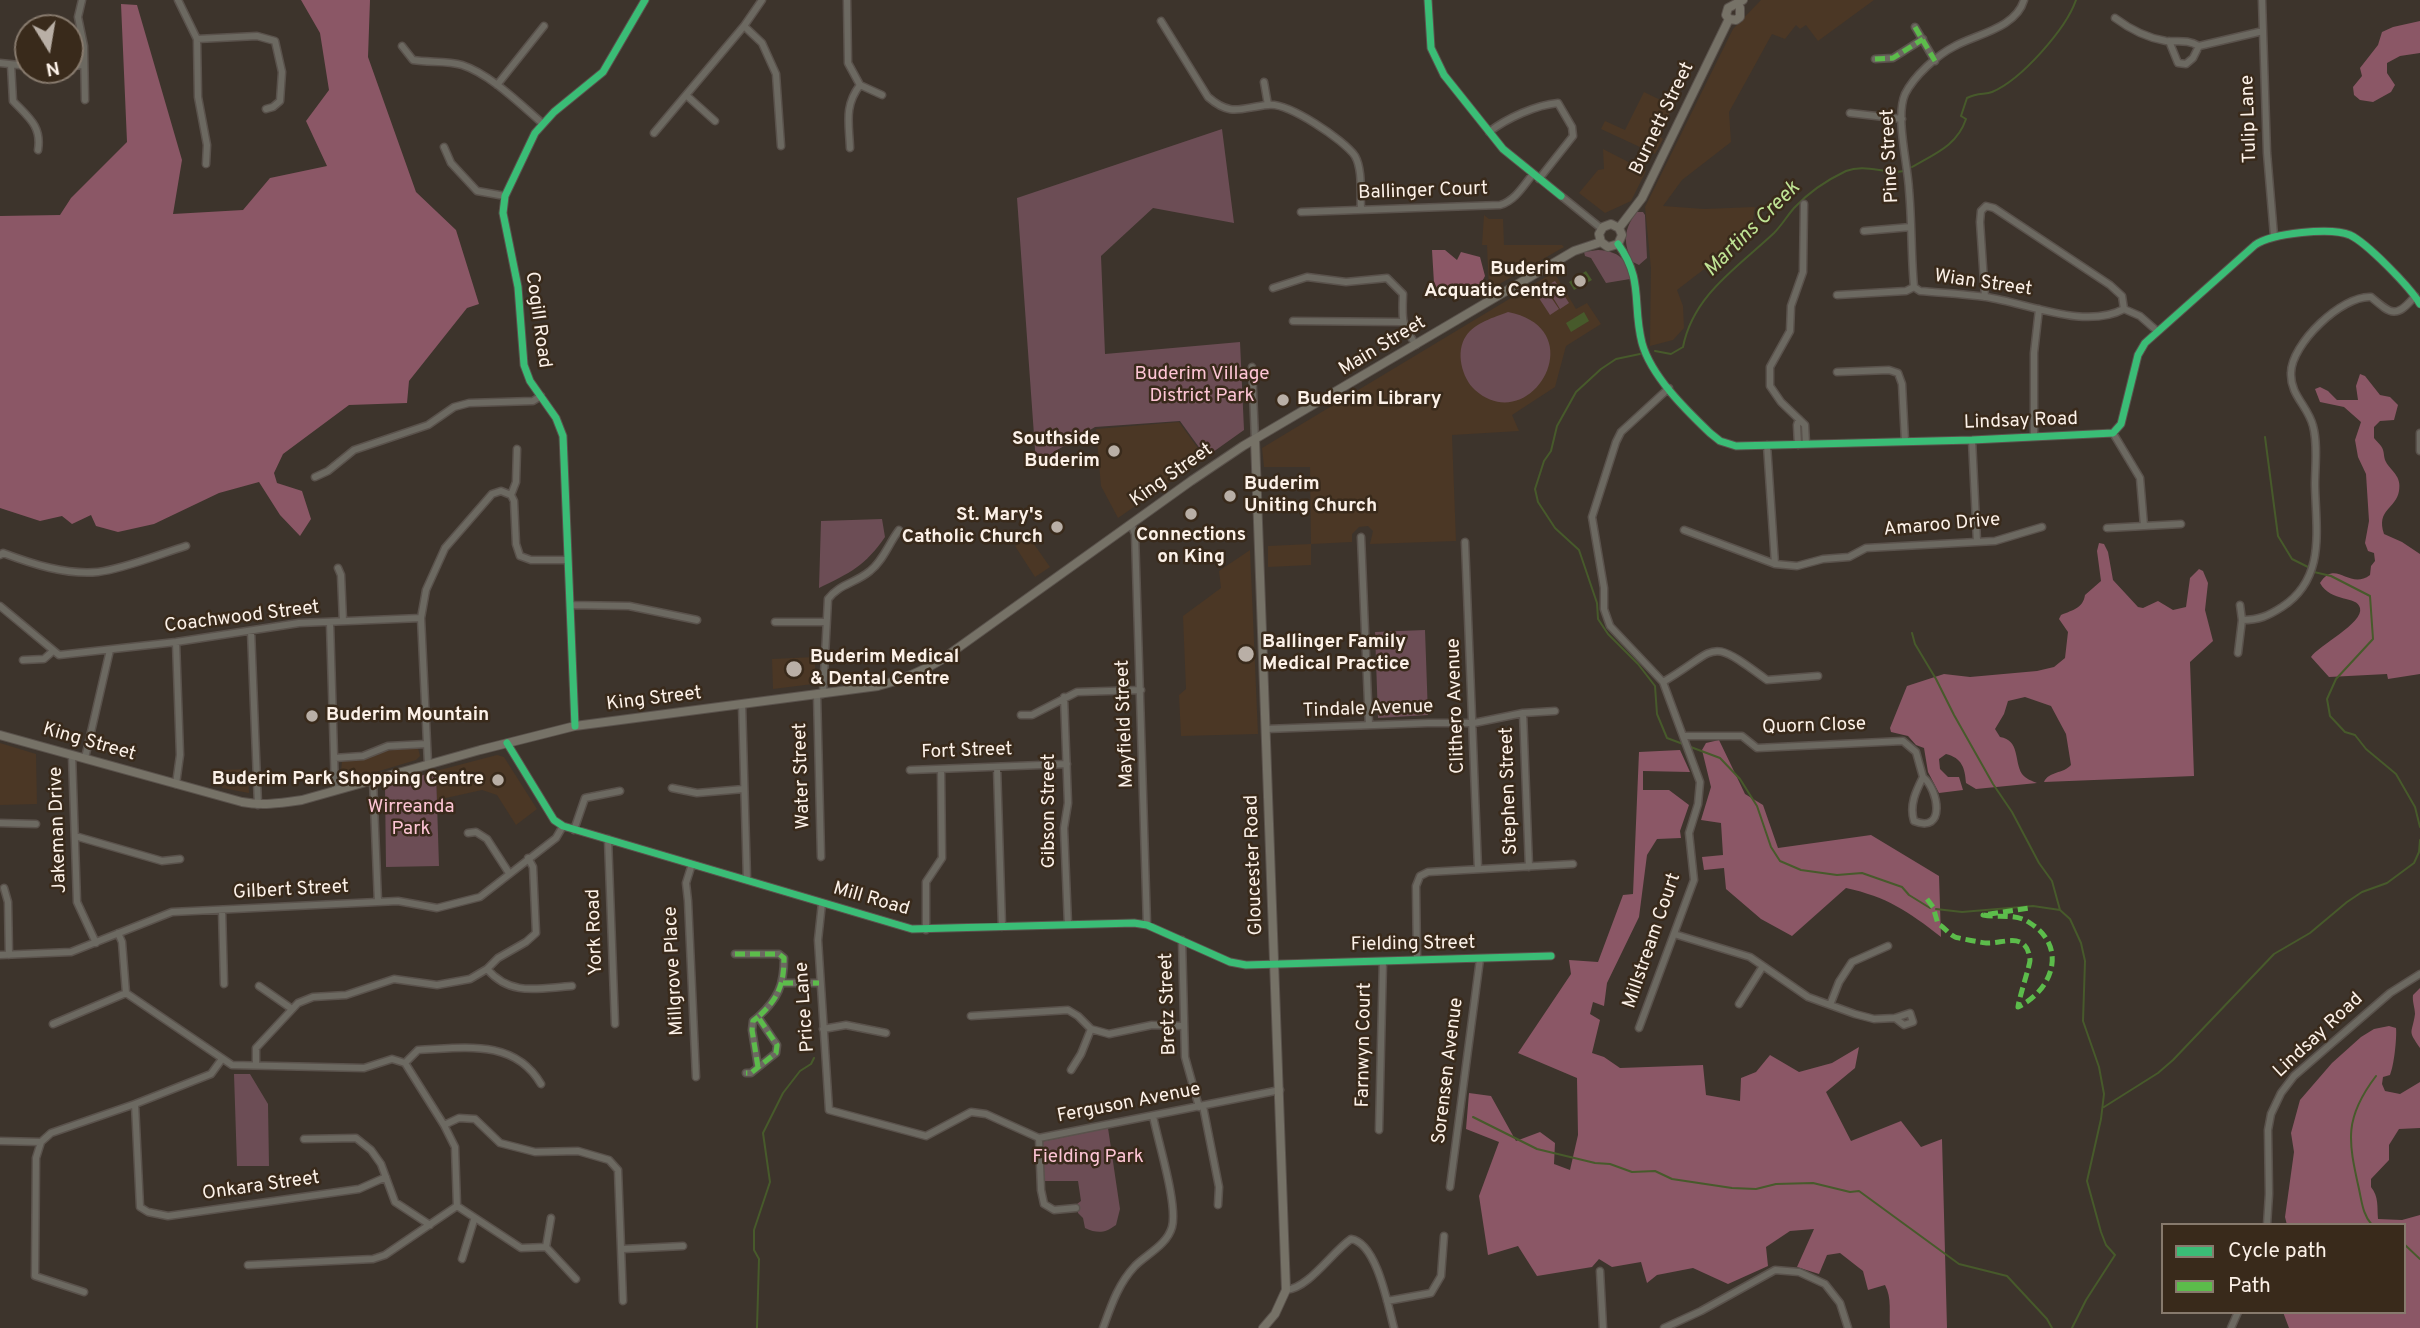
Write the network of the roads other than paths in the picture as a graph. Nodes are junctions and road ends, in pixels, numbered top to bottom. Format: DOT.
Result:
graph roads {
  1 [pos="178,0"];
  2 [pos="645,0"];
  3 [pos="762,0"];
  4 [pos="847,0"];
  5 [pos="1428,0"];
  6 [pos="2024,0"];
  7 [pos="2262,0"];
  8 [pos="1741,3"];
  9 [pos="2115,18"];
  10 [pos="1161,21"];
  11 [pos="544,26"];
  12 [pos="744,26"];
  13 [pos="1915,27"];
  14 [pos="2263,31"];
  15 [pos="197,39"];
  16 [pos="1923,39"];
  17 [pos="2169,41"];
  18 [pos="402,46"];
  19 [pos="2199,46"];
  20 [pos="1875,59"];
  21 [pos="1935,61"];
  22 [pos="0,63"];
  23 [pos="11,65"];
  24 [pos="14,65"];
  25 [pos="84,65"];
  26 [pos="1265,82"];
  27 [pos="497,85"];
  28 [pos="860,85"];
  29 [pos="686,95"];
  30 [pos="882,95"];
  31 [pos="85,100"];
  32 [pos="1268,104"];
  33 [pos="266,109"];
  34 [pos="1850,113"];
  35 [pos="1902,119"];
  36 [pos="715,121"];
  37 [pos="542,123"];
  38 [pos="1489,132"];
  39 [pos="654,134"];
  40 [pos="781,146"];
  41 [pos="444,147"];
  42 [pos="850,148"];
  43 [pos="38,150"];
  44 [pos="206,164"];
  45 [pos="1536,176"];
  46 [pos="505,196"];
  47 [pos="1804,204"];
  48 [pos="1361,210"];
  49 [pos="1301,212"];
  50 [pos="1911,227"];
  51 [pos="1619,228"];
  52 [pos="1602,229"];
  53 [pos="1864,231"];
  54 [pos="2274,236"];
  55 [pos="1601,242"];
  56 [pos="1618,244"];
  57 [pos="1914,287"];
  58 [pos="1273,288"];
  59 [pos="2420,289"];
  60 [pos="2414,294"];
  61 [pos="1837,295"];
  62 [pos="1985,297"];
  63 [pos="2420,304"];
  64 [pos="2039,309"];
  65 [pos="2124,309"];
  66 [pos="1293,321"];
  67 [pos="1402,322"];
  68 [pos="2157,331"];
  69 [pos="1416,345"];
  70 [pos="1252,368"];
  71 [pos="1838,372"];
  72 [pos="1669,388"];
  73 [pos="541,396"];
  74 [pos="2113,433"];
  75 [pos="2420,433"];
  76 [pos="2034,437"];
  77 [pos="1255,440"];
  78 [pos="1972,440"];
  79 [pos="1905,441"];
  80 [pos="1802,445"];
  81 [pos="1767,446"];
  82 [pos="517,449"];
  83 [pos="2420,451"];
  84 [pos="315,477"];
  85 [pos="511,495"];
  86 [pos="1131,524"];
  87 [pos="2181,524"];
  88 [pos="2144,526"];
  89 [pos="2042,527"];
  90 [pos="2107,528"];
  91 [pos="899,530"];
  92 [pos="1684,530"];
  93 [pos="1361,537"];
  94 [pos="1465,542"];
  95 [pos="1977,542"];
  96 [pos="186,546"];
  97 [pos="0,555"];
  98 [pos="568,560"];
  99 [pos="1775,564"];
  100 [pos="338,568"];
  101 [pos="2240,605"];
  102 [pos="0,606"];
  103 [pos="570,606"];
  104 [pos="421,618"];
  105 [pos="697,620"];
  106 [pos="2242,620"];
  107 [pos="343,621"];
  108 [pos="330,622"];
  109 [pos="775,622"];
  110 [pos="826,622"];
  111 [pos="251,631"];
  112 [pos="176,642"];
  113 [pos="110,650"];
  114 [pos="52,651"];
  115 [pos="2238,653"];
  116 [pos="23,660"];
  117 [pos="1818,676"];
  118 [pos="1663,682"];
  119 [pos="1140,690"];
  120 [pos="820,694"];
  121 [pos="1065,697"];
  122 [pos="741,704"];
  123 [pos="1555,711"];
  124 [pos="1523,713"];
  125 [pos="1021,715"];
  126 [pos="1474,723"];
  127 [pos="1369,725"];
  128 [pos="575,726"];
  129 [pos="1266,729"];
  130 [pos="0,735"];
  131 [pos="1686,739"];
  132 [pos="507,743"];
  133 [pos="426,744"];
  134 [pos="72,755"];
  135 [pos="85,758"];
  136 [pos="334,758"];
  137 [pos="428,764"];
  138 [pos="1067,764"];
  139 [pos="998,767"];
  140 [pos="941,769"];
  141 [pos="910,770"];
  142 [pos="1923,777"];
  143 [pos="373,780"];
  144 [pos="176,784"];
  145 [pos="672,788"];
  146 [pos="744,789"];
  147 [pos="335,790"];
  148 [pos="620,791"];
  149 [pos="258,805"];
  150 [pos="0,823"];
  151 [pos="36,824"];
  152 [pos="563,827"];
  153 [pos="574,830"];
  154 [pos="468,833"];
  155 [pos="75,836"];
  156 [pos="608,839"];
  157 [pos="821,857"];
  158 [pos="528,858"];
  159 [pos="180,859"];
  160 [pos="692,864"];
  161 [pos="1573,864"];
  162 [pos="1529,867"];
  163 [pos="1478,869"];
  164 [pos="509,873"];
  165 [pos="747,880"];
  166 [pos="4,888"];
  167 [pos="377,902"];
  168 [pos="822,903"];
  169 [pos="222,910"];
  170 [pos="1068,925"];
  171 [pos="1147,925"];
  172 [pos="1002,927"];
  173 [pos="926,930"];
  174 [pos="118,933"];
  175 [pos="1674,934"];
  176 [pos="1182,940"];
  177 [pos="96,943"];
  178 [pos="1888,946"];
  179 [pos="735,954"];
  180 [pos="0,955"];
  181 [pos="9,955"];
  182 [pos="1551,956"];
  183 [pos="1480,959"];
  184 [pos="1417,960"];
  185 [pos="1383,961"];
  186 [pos="1275,964"];
  187 [pos="1763,966"];
  188 [pos="487,969"];
  189 [pos="2420,974"];
  190 [pos="783,983"];
  191 [pos="820,983"];
  192 [pos="224,984"];
  193 [pos="259,986"];
  194 [pos="572,986"];
  195 [pos="126,993"];
  196 [pos="1739,1004"];
  197 [pos="1830,1005"];
  198 [pos="292,1009"];
  199 [pos="971,1016"];
  200 [pos="758,1017"];
  201 [pos="1895,1018"];
  202 [pos="52,1024"];
  203 [pos="615,1024"];
  204 [pos="1183,1026"];
  205 [pos="1639,1028"];
  206 [pos="823,1029"];
  207 [pos="1091,1029"];
  208 [pos="886,1033"];
  209 [pos="222,1059"];
  210 [pos="405,1063"];
  211 [pos="256,1065"];
  212 [pos="758,1067"];
  213 [pos="1071,1070"];
  214 [pos="746,1073"];
  215 [pos="696,1077"];
  216 [pos="541,1084"];
  217 [pos="1280,1090"];
  218 [pos="135,1104"];
  219 [pos="1201,1106"];
  220 [pos="829,1110"];
  221 [pos="1153,1116"];
  222 [pos="444,1125"];
  223 [pos="1379,1130"];
  224 [pos="1039,1138"];
  225 [pos="304,1139"];
  226 [pos="0,1141"];
  227 [pos="41,1142"];
  228 [pos="386,1177"];
  229 [pos="1450,1186"];
  230 [pos="1218,1205"];
  231 [pos="457,1206"];
  232 [pos="1076,1208"];
  233 [pos="551,1218"];
  234 [pos="474,1220"];
  235 [pos="2267,1223"];
  236 [pos="430,1225"];
  237 [pos="1444,1236"];
  238 [pos="683,1246"];
  239 [pos="546,1247"];
  240 [pos="623,1249"];
  241 [pos="462,1259"];
  242 [pos="248,1265"];
  243 [pos="1600,1271"];
  244 [pos="576,1279"];
  245 [pos="1286,1290"];
  246 [pos="85,1292"];
  247 [pos="623,1301"];
  248 [pos="1387,1301"];
  249 [pos="1103,1328"];
  250 [pos="1263,1328"];
  251 [pos="1394,1328"];
  252 [pos="1603,1328"];
  253 [pos="1664,1328"];
  254 [pos="1848,1328"];
  1 -- 15 [label="street"];
  2 -- 37 [label="street, Cogill Road"];
  3 -- 12 [label="street"];
  4 -- 28 [label="street"];
  5 -- 38 [label="street"];
  6 -- 21 [label="street, Pine Street"];
  7 -- 14 [label="street, Tulip Lane"];
  8 -- 51 [label="main road, Burnett Street"];
  9 -- 17 [label="street"];
  10 -- 32 [label="street"];
  11 -- 27 [label="street"];
  12 -- 29 [label="street"];
  12 -- 40 [label="street"];
  13 -- 16 [label="street"];
  14 -- 19 [label="street"];
  14 -- 54 [label="street, Tulip Lane"];
  15 -- 33 [label="street"];
  15 -- 44 [label="street"];
  16 -- 20 [label="street"];
  16 -- 21 [label="street"];
  17 -- 19 [label="street"];
  17 -- 19 [label="street"];
  18 -- 27 [label="street"];
  21 -- 35 [label="street, Pine Street"];
  22 -- 23 [label="street"];
  23 -- 24 [label="street"];
  23 -- 43 [label="street"];
  25 -- 31 [label="street"];
  26 -- 32 [label="street"];
  27 -- 37 [label="street"];
  28 -- 30 [label="street"];
  28 -- 42 [label="street"];
  29 -- 36 [label="street"];
  29 -- 39 [label="street"];
  32 -- 48 [label="street"];
  34 -- 35 [label="street"];
  35 -- 50 [label="street, Pine Street"];
  37 -- 46 [label="street, Cogill Road"];
  38 -- 45 [label="street"];
  38 -- 45 [label="street, Ballinger Court"];
  41 -- 46 [label="street"];
  45 -- 48 [label="street, Ballinger Court"];
  45 -- 52 [label="street"];
  46 -- 73 [label="street, Cogill Road"];
  47 -- 80 [label="street"];
  48 -- 49 [label="street, Ballinger Court"];
  50 -- 53 [label="street"];
  50 -- 57 [label="street, Pine Street"];
  51 -- 52 [label="main road"];
  51 -- 56 [label="main road"];
  52 -- 55 [label="main road"];
  54 -- 60 [label="street"];
  54 -- 68 [label="street"];
  55 -- 56 [label="main road"];
  55 -- 69 [label="main road, Main Street"];
  56 -- 72 [label="street, Lindsay Road"];
  57 -- 61 [label="street, Wian Street"];
  57 -- 62 [label="street, Wian Street"];
  58 -- 67 [label="street"];
  59 -- 60 [label="street"];
  60 -- 63 [label="street"];
  60 -- 106 [label="street"];
  62 -- 64 [label="street, Wian Street"];
  62 -- 65 [label="street"];
  64 -- 65 [label="street, Wian Street"];
  64 -- 76 [label="street"];
  65 -- 68 [label="street"];
  66 -- 67 [label="street"];
  67 -- 69 [label="street"];
  68 -- 74 [label="street"];
  69 -- 77 [label="main road, Main Street"];
  70 -- 77 [label="street"];
  71 -- 79 [label="street"];
  72 -- 81 [label="street, Lindsay Road"];
  72 -- 118 [label="street"];
  73 -- 84 [label="street"];
  73 -- 98 [label="street, Cogill Road"];
  74 -- 76 [label="street, Lindsay Road"];
  74 -- 88 [label="street"];
  75 -- 83 [label="street"];
  76 -- 78 [label="street, Lindsay Road"];
  77 -- 86 [label="main road, King Street"];
  77 -- 129 [label="main road, Gloucester Road"];
  78 -- 79 [label="street, Lindsay Road"];
  78 -- 95 [label="street"];
  79 -- 80 [label="street, Lindsay Road"];
  80 -- 81 [label="street, Lindsay Road"];
  81 -- 99 [label="street"];
  82 -- 85 [label="street"];
  85 -- 98 [label="street"];
  85 -- 104 [label="street"];
  86 -- 119 [label="street, Mayfield Street"];
  86 -- 120 [label="main road, King Street"];
  87 -- 88 [label="street"];
  88 -- 90 [label="street"];
  89 -- 95 [label="street, Amaroo Drive"];
  91 -- 110 [label="street, Water Street"];
  92 -- 99 [label="street, Amaroo Drive"];
  93 -- 127 [label="street"];
  94 -- 126 [label="street, Clithero Avenue"];
  95 -- 99 [label="street, Amaroo Drive"];
  96 -- 97 [label="street"];
  98 -- 103 [label="street, Cogill Road"];
  100 -- 107 [label="street"];
  101 -- 106 [label="street"];
  102 -- 114 [label="street"];
  103 -- 105 [label="street"];
  103 -- 128 [label="street, Cogill Road"];
  104 -- 107 [label="street, Coachwood Street"];
  104 -- 133 [label="street"];
  106 -- 115 [label="street"];
  107 -- 108 [label="street, Coachwood Street"];
  108 -- 111 [label="street, Coachwood Street"];
  108 -- 136 [label="street"];
  109 -- 110 [label="street"];
  110 -- 120 [label="street, Water Street"];
  111 -- 112 [label="street, Coachwood Street"];
  111 -- 149 [label="street"];
  112 -- 113 [label="street, Coachwood Street"];
  112 -- 144 [label="street"];
  113 -- 114 [label="street, Coachwood Street"];
  113 -- 135 [label="street"];
  114 -- 116 [label="street, Coachwood Street"];
  117 -- 118 [label="street"];
  118 -- 131 [label="street"];
  119 -- 121 [label="street"];
  119 -- 171 [label="street, Mayfield Street"];
  120 -- 122 [label="main road, King Street"];
  120 -- 157 [label="street, Water Street"];
  121 -- 125 [label="street"];
  121 -- 138 [label="street, Gibson Street"];
  122 -- 128 [label="main road, King Street"];
  122 -- 146 [label="street"];
  123 -- 124 [label="street, Tindale Avenue"];
  124 -- 126 [label="street, Tindale Avenue"];
  124 -- 162 [label="street, Stephen Street"];
  126 -- 127 [label="street, Tindale Avenue"];
  126 -- 163 [label="street, Clithero Avenue"];
  127 -- 129 [label="street, Tindale Avenue"];
  128 -- 132 [label="main road, King Street"];
  129 -- 186 [label="main road, Gloucester Road"];
  130 -- 134 [label="main road, King Street"];
  131 -- 142 [label="street, Quorn Close"];
  131 -- 175 [label="street, Millstream Court"];
  132 -- 137 [label="main road, King Street"];
  132 -- 152 [label="street"];
  133 -- 136 [label="street"];
  133 -- 137 [label="street"];
  134 -- 135 [label="main road, King Street"];
  134 -- 155 [label="street, Jakeman Drive"];
  135 -- 144 [label="main road, King Street"];
  136 -- 147 [label="street"];
  137 -- 143 [label="main road, King Street"];
  138 -- 139 [label="street, Fort Street"];
  138 -- 170 [label="street, Gibson Street"];
  139 -- 140 [label="street, Fort Street"];
  139 -- 172 [label="street"];
  140 -- 141 [label="street, Fort Street"];
  140 -- 173 [label="street"];
  142 -- 142 [label="street, Quorn Close"];
  143 -- 147 [label="main road, King Street"];
  143 -- 167 [label="street"];
  144 -- 149 [label="main road, King Street"];
  145 -- 146 [label="street"];
  146 -- 165 [label="street"];
  147 -- 149 [label="main road, King Street"];
  148 -- 153 [label="street"];
  150 -- 151 [label="street"];
  152 -- 153 [label="street, Mill Road"];
  152 -- 158 [label="street, Gilbert Street"];
  153 -- 156 [label="street, Mill Road"];
  154 -- 164 [label="street"];
  155 -- 159 [label="street"];
  155 -- 177 [label="street, Jakeman Drive"];
  156 -- 160 [label="street, Mill Road"];
  156 -- 203 [label="street, York Road"];
  158 -- 164 [label="street, Gilbert Street"];
  158 -- 188 [label="street"];
  160 -- 165 [label="street, Mill Road"];
  160 -- 215 [label="street, Millgrove Place"];
  161 -- 162 [label="street"];
  162 -- 163 [label="street"];
  163 -- 184 [label="street"];
  164 -- 167 [label="street, Gilbert Street"];
  165 -- 168 [label="street, Mill Road"];
  166 -- 181 [label="street"];
  167 -- 169 [label="street, Gilbert Street"];
  168 -- 173 [label="street, Mill Road"];
  168 -- 191 [label="street, Price Lane"];
  169 -- 174 [label="street, Gilbert Street"];
  169 -- 192 [label="street"];
  170 -- 171 [label="street, Mill Road"];
  170 -- 172 [label="street, Mill Road"];
  171 -- 176 [label="street, Mill Road"];
  172 -- 173 [label="street, Mill Road"];
  174 -- 177 [label="street, Gilbert Street"];
  174 -- 195 [label="street"];
  175 -- 187 [label="street"];
  175 -- 205 [label="street, Millstream Court"];
  176 -- 186 [label="street, Mill Road"];
  176 -- 204 [label="street, Bretz Street"];
  177 -- 181 [label="street, Gilbert Street"];
  178 -- 197 [label="street"];
  179 -- 190 [label="street"];
  180 -- 181 [label="street, Gilbert Street"];
  182 -- 183 [label="street, Fielding Street"];
  183 -- 184 [label="street, Fielding Street"];
  183 -- 229 [label="street, Sorensen Avenue"];
  184 -- 185 [label="street, Fielding Street"];
  185 -- 186 [label="street, Fielding Street"];
  185 -- 223 [label="street, Farnwyn Court"];
  186 -- 217 [label="main road, Gloucester Road"];
  187 -- 196 [label="street"];
  187 -- 197 [label="street"];
  188 -- 194 [label="street"];
  188 -- 198 [label="street"];
  189 -- 235 [label="street, Lindsay Road"];
  190 -- 191 [label="street"];
  190 -- 200 [label="street"];
  191 -- 206 [label="street, Price Lane"];
  193 -- 198 [label="street"];
  195 -- 202 [label="street"];
  195 -- 209 [label="street"];
  197 -- 201 [label="street"];
  198 -- 211 [label="street"];
  199 -- 207 [label="street"];
  200 -- 212 [label="street"];
  200 -- 212 [label="street"];
  204 -- 207 [label="street"];
  204 -- 219 [label="street, Bretz Street"];
  206 -- 208 [label="street"];
  206 -- 220 [label="street, Price Lane"];
  207 -- 213 [label="street"];
  209 -- 211 [label="street"];
  209 -- 218 [label="street"];
  210 -- 211 [label="street"];
  210 -- 216 [label="street"];
  210 -- 222 [label="street"];
  212 -- 214 [label="street"];
  217 -- 219 [label="street, Ferguson Avenue"];
  217 -- 245 [label="main road, Gloucester Road"];
  218 -- 227 [label="street"];
  218 -- 228 [label="street, Onkara Street"];
  219 -- 221 [label="street, Ferguson Avenue"];
  219 -- 230 [label="street, Bretz Street"];
  220 -- 224 [label="street, Ferguson Avenue"];
  221 -- 224 [label="street, Ferguson Avenue"];
  221 -- 249 [label="street"];
  222 -- 231 [label="street"];
  222 -- 240 [label="street"];
  224 -- 232 [label="street"];
  225 -- 228 [label="street"];
  226 -- 227 [label="street"];
  227 -- 246 [label="street"];
  228 -- 236 [label="street"];
  231 -- 234 [label="street"];
  231 -- 236 [label="street"];
  233 -- 239 [label="street"];
  234 -- 239 [label="street"];
  234 -- 241 [label="street"];
  236 -- 242 [label="street"];
  237 -- 248 [label="street"];
  238 -- 240 [label="street"];
  239 -- 244 [label="street"];
  240 -- 247 [label="street"];
  243 -- 252 [label="street"];
  245 -- 248 [label="street"];
  245 -- 250 [label="main road"];
  248 -- 251 [label="street"];
  253 -- 254 [label="street"];
}
